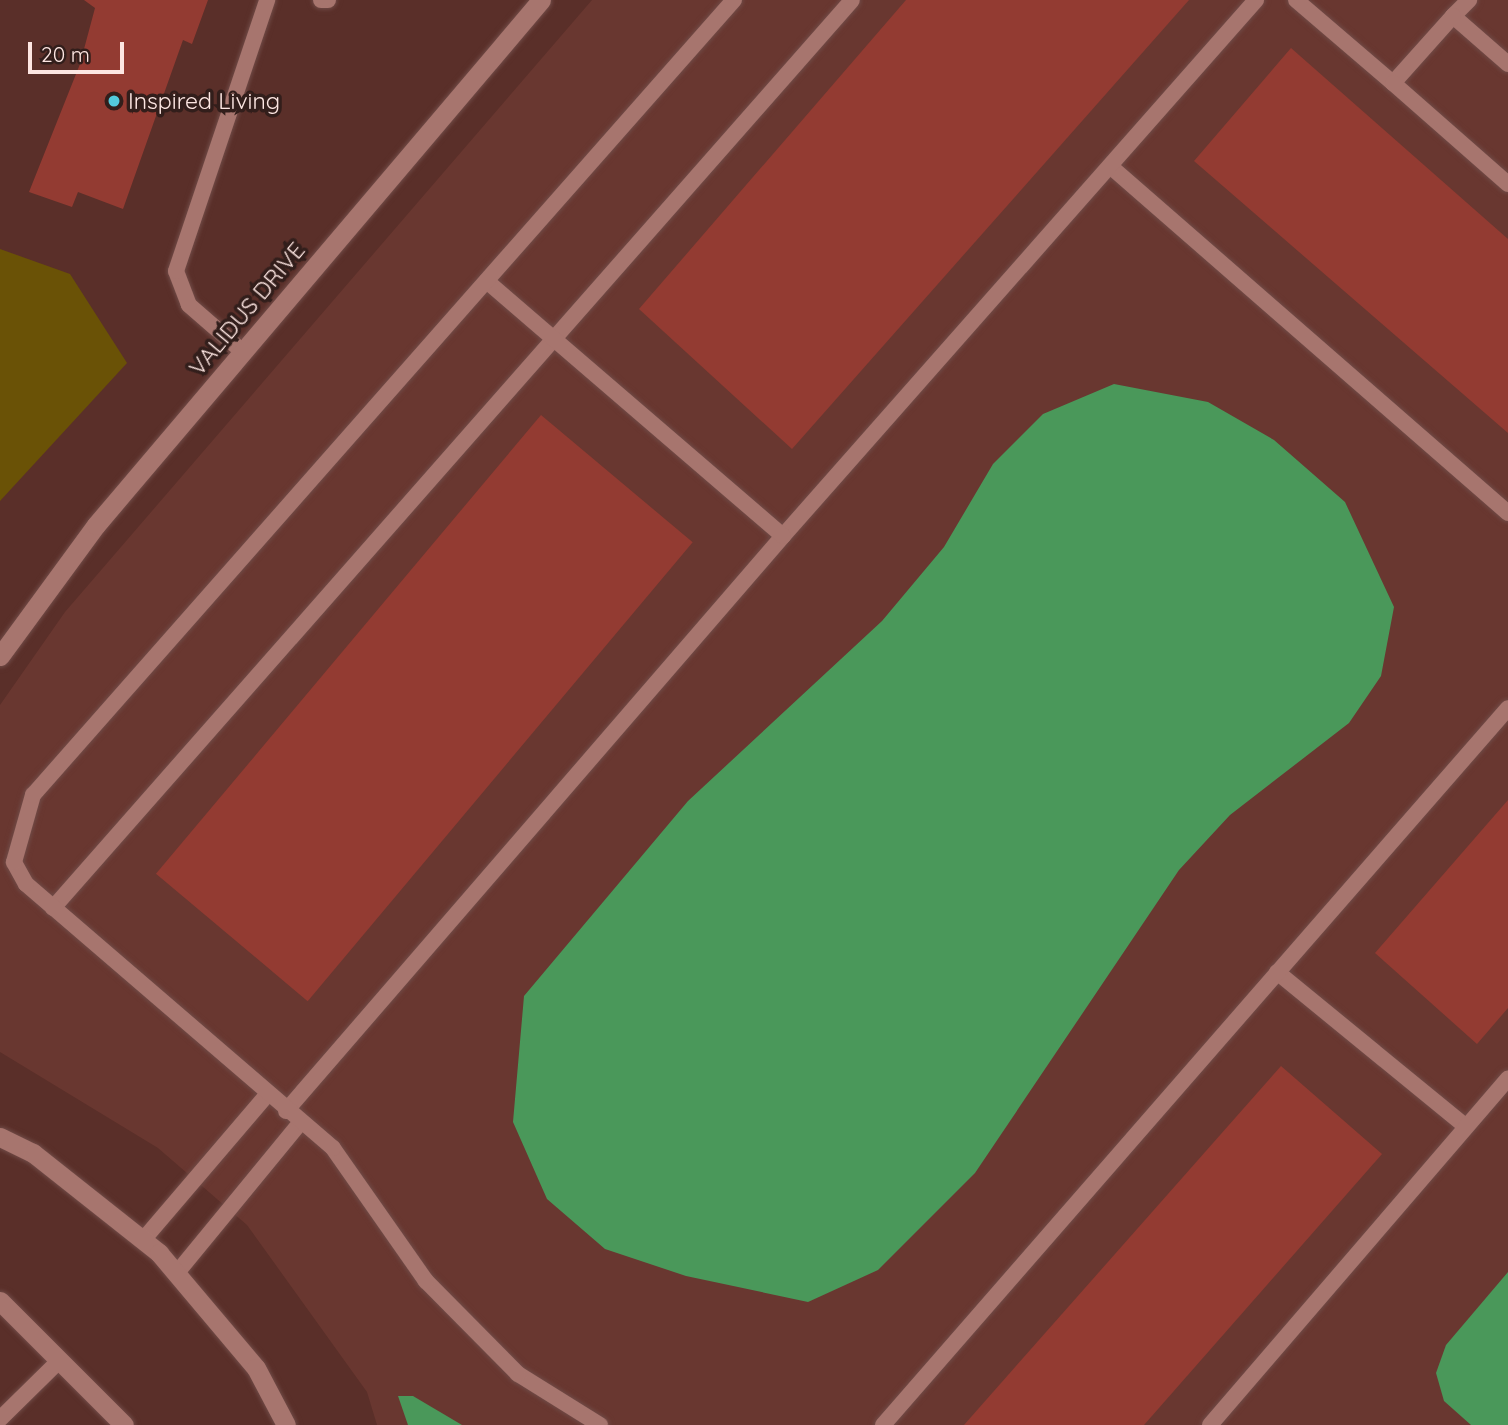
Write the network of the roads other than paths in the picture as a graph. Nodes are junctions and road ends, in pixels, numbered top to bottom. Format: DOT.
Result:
graph roads {
  1 [pos="267,0"];
  2 [pos="321,0"];
  3 [pos="328,0"];
  4 [pos="541,0"];
  5 [pos="734,0"];
  6 [pos="852,0"];
  7 [pos="1256,0"];
  8 [pos="1296,0"];
  9 [pos="1468,0"];
  10 [pos="1453,16"];
  11 [pos="1508,64"];
  12 [pos="1393,83"];
  13 [pos="1110,166"];
  14 [pos="1508,184"];
  15 [pos="487,281"];
  16 [pos="554,339"];
  17 [pos="243,352"];
  18 [pos="1508,513"];
  19 [pos="783,536"];
  20 [pos="0,656"];
  21 [pos="1508,708"];
  22 [pos="53,908"];
  23 [pos="1277,972"];
  24 [pos="1508,1078"];
  25 [pos="267,1095"];
  26 [pos="286,1111"];
  27 [pos="301,1122"];
  28 [pos="1465,1126"];
  29 [pos="0,1137"];
  30 [pos="142,1240"];
  31 [pos="176,1274"];
  32 [pos="0,1301"];
  33 [pos="59,1361"];
  34 [pos="0,1419"];
  35 [pos="124,1425"];
  36 [pos="286,1425"];
  37 [pos="600,1425"];
  38 [pos="883,1425"];
  39 [pos="1210,1425"];
  1 -- 17 [label="lane"];
  2 -- 3 [label="lane"];
  4 -- 17 [label="street, VALIDUS DRIVE"];
  5 -- 15 [label="lane"];
  6 -- 16 [label="lane"];
  7 -- 13 [label="lane"];
  8 -- 12 [label="lane"];
  9 -- 10 [label="lane"];
  10 -- 11 [label="lane"];
  10 -- 12 [label="lane"];
  12 -- 14 [label="lane"];
  13 -- 18 [label="lane"];
  13 -- 19 [label="lane"];
  15 -- 16 [label="lane"];
  15 -- 22 [label="lane"];
  16 -- 19 [label="lane"];
  16 -- 22 [label="lane"];
  17 -- 20 [label="street, VALIDUS DRIVE"];
  19 -- 26 [label="lane"];
  21 -- 23 [label="lane"];
  22 -- 25 [label="lane"];
  23 -- 28 [label="lane"];
  23 -- 38 [label="lane"];
  24 -- 28 [label="lane"];
  25 -- 26 [label="lane"];
  25 -- 30 [label="lane"];
  26 -- 27 [label="lane"];
  27 -- 31 [label="lane"];
  27 -- 37 [label="lane"];
  28 -- 39 [label="lane"];
  29 -- 30 [label="street"];
  30 -- 31 [label="street"];
  31 -- 36 [label="street"];
  32 -- 33 [label="street"];
  33 -- 34 [label="lane"];
  33 -- 35 [label="street"];
}
